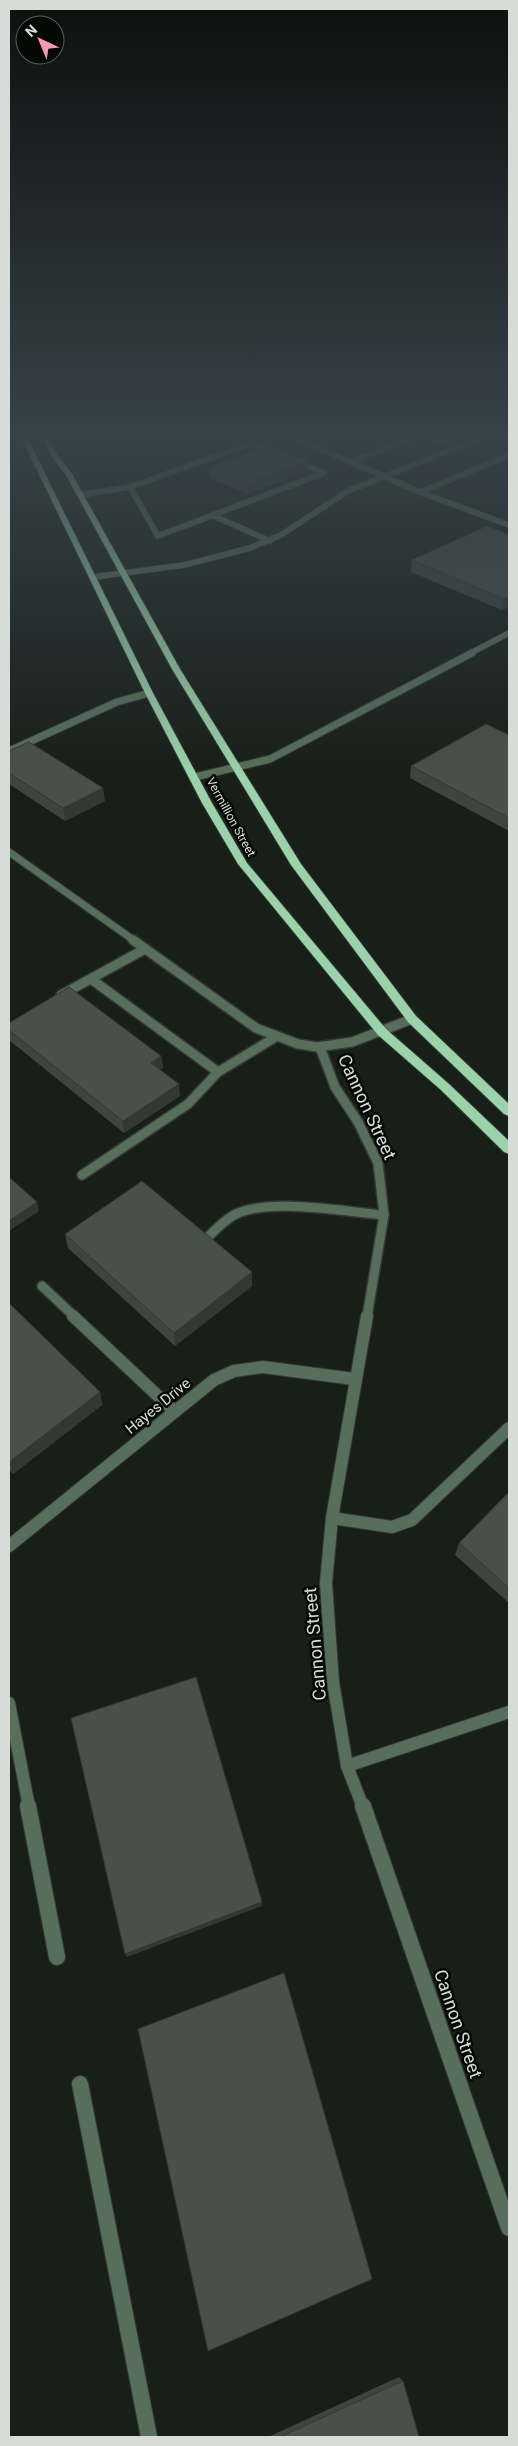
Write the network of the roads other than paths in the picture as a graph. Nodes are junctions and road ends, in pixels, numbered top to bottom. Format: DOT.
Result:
graph roads {
  1 [pos="79,547"];
  2 [pos="110,547"];
  3 [pos="250,547"];
  4 [pos="125,574"];
  5 [pos="94,577"];
  6 [pos="509,633"];
  7 [pos="150,693"];
  8 [pos="9,751"];
  9 [pos="237,768"];
  10 [pos="195,777"];
  11 [pos="9,852"];
  12 [pos="145,949"];
  13 [pos="91,979"];
  14 [pos="49,1002"];
  15 [pos="412,1019"];
  16 [pos="382,1032"];
  17 [pos="274,1038"];
  18 [pos="320,1047"];
  19 [pos="218,1072"];
  20 [pos="509,1111"];
  21 [pos="509,1149"];
  22 [pos="82,1175"];
  23 [pos="384,1216"];
  24 [pos="210,1234"];
  25 [pos="42,1286"];
  26 [pos="354,1379"];
  27 [pos="175,1412"];
  28 [pos="509,1428"];
  29 [pos="332,1518"];
  30 [pos="9,1546"];
  31 [pos="9,1703"];
  32 [pos="509,1712"];
  33 [pos="347,1766"];
  34 [pos="57,1957"];
  35 [pos="80,2084"];
  36 [pos="509,2228"];
  37 [pos="149,2437"];
  1 -- 5 [label="highway, Vermillion Street"];
  2 -- 4 [label="highway, Vermillion Street"];
  3 -- 4 [label="street"];
  4 -- 5 [label="street"];
  4 -- 9 [label="highway, Vermillion Street"];
  5 -- 7 [label="highway, Vermillion Street"];
  6 -- 9 [label="street"];
  7 -- 8 [label="street"];
  7 -- 10 [label="highway, Vermillion Street"];
  9 -- 10 [label="street"];
  9 -- 15 [label="highway, Vermillion Street"];
  10 -- 16 [label="highway, Vermillion Street"];
  11 -- 12 [label="street, Cannon Street"];
  12 -- 13 [label="street"];
  12 -- 17 [label="street, Cannon Street"];
  13 -- 14 [label="street"];
  13 -- 19 [label="street"];
  15 -- 16 [label="street, Cannon Street"];
  15 -- 20 [label="highway, Vermillion Street"];
  16 -- 18 [label="street, Cannon Street"];
  16 -- 21 [label="highway, Vermillion Street"];
  17 -- 18 [label="street, Cannon Street"];
  17 -- 19 [label="street"];
  18 -- 23 [label="street, Cannon Street"];
  19 -- 22 [label="street"];
  23 -- 24 [label="street"];
  23 -- 26 [label="street, Cannon Street"];
  25 -- 27 [label="street"];
  26 -- 27 [label="street, Hayes Drive"];
  26 -- 29 [label="street, Cannon Street"];
  27 -- 30 [label="street, Hayes Drive"];
  28 -- 29 [label="street"];
  29 -- 33 [label="street, Cannon Street"];
  31 -- 34 [label="street"];
  32 -- 33 [label="street"];
  33 -- 36 [label="street, Cannon Street"];
  35 -- 37 [label="street"];
}
